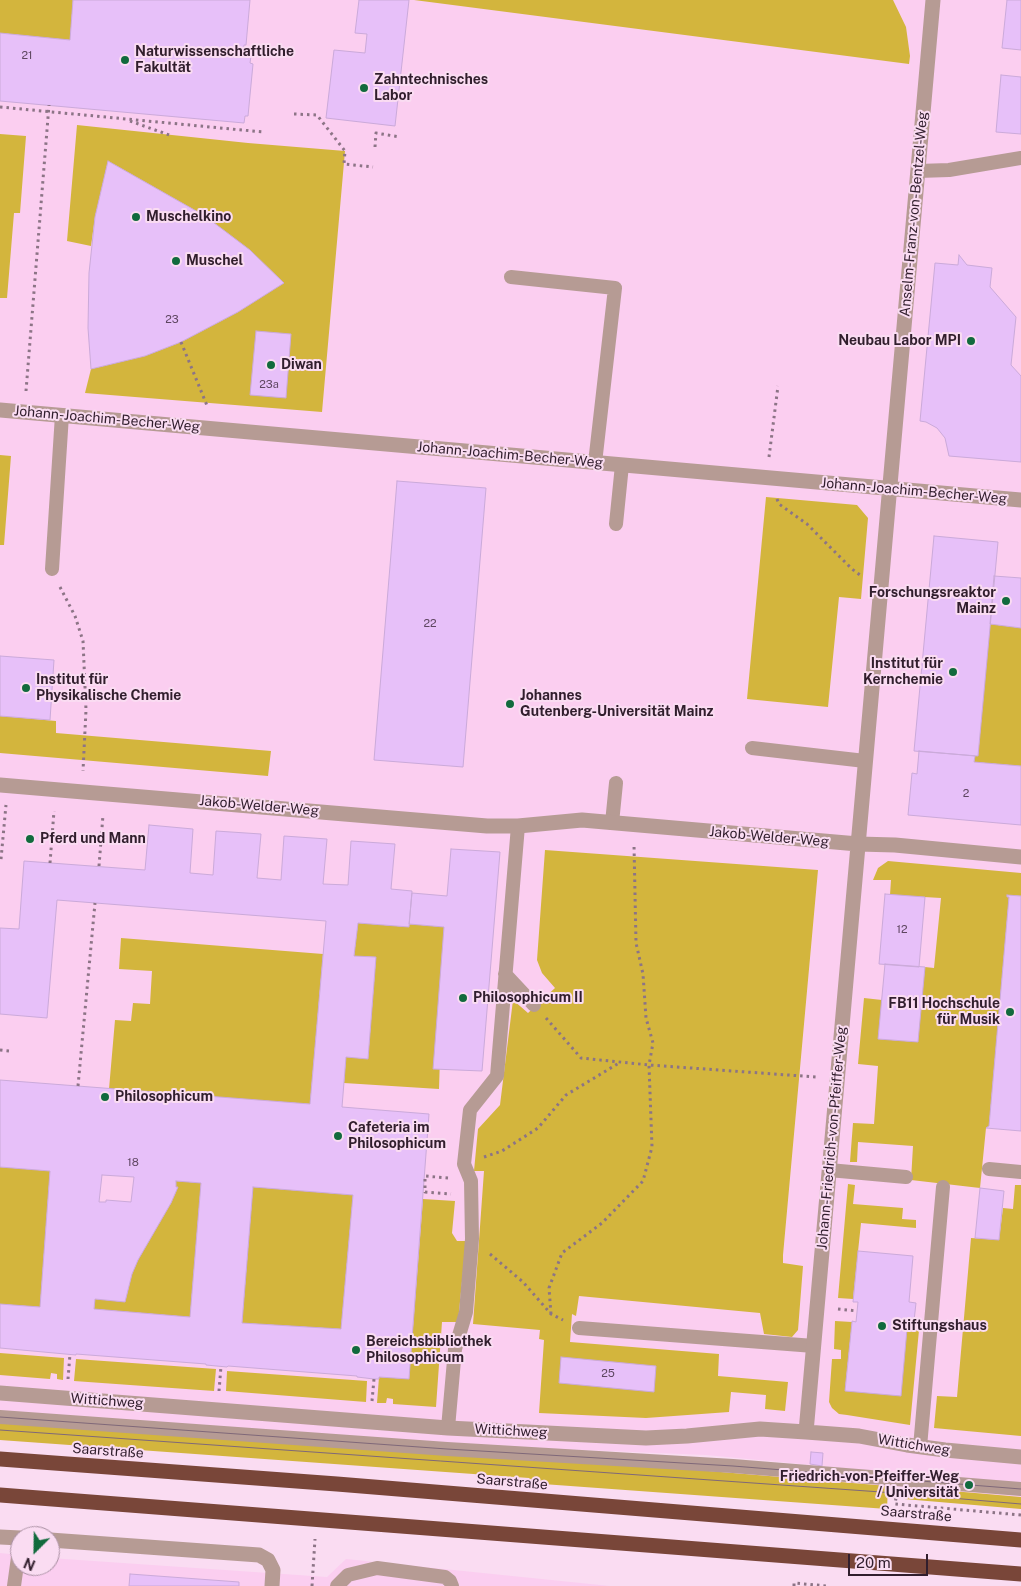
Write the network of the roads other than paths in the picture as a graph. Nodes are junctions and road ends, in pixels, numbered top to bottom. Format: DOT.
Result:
graph roads {
  1 [pos="933,0"];
  2 [pos="1021,158"];
  3 [pos="918,171"];
  4 [pos="512,277"];
  5 [pos="0,410"];
  6 [pos="62,415"];
  7 [pos="595,463"];
  8 [pos="622,465"];
  9 [pos="889,489"];
  10 [pos="1021,500"];
  11 [pos="616,524"];
  12 [pos="52,569"];
  13 [pos="880,589"];
  14 [pos="752,748"];
  15 [pos="865,761"];
  16 [pos="616,783"];
  17 [pos="4,785"];
  18 [pos="612,823"];
  19 [pos="518,826"];
  20 [pos="858,844"];
  21 [pos="1021,857"];
  22 [pos="505,974"];
  23 [pos="534,1005"];
  24 [pos="989,1169"];
  25 [pos="829,1170"];
  26 [pos="1021,1172"];
  27 [pos="906,1177"];
  28 [pos="943,1187"];
  29 [pos="579,1328"];
  30 [pos="814,1346"];
  31 [pos="0,1393"];
  32 [pos="0,1417"];
  33 [pos="448,1428"];
  34 [pos="806,1432"];
  35 [pos="920,1447"];
  36 [pos="1021,1457"];
  37 [pos="0,1459"];
  38 [pos="1021,1489"];
  39 [pos="0,1494"];
  40 [pos="1021,1540"];
  41 [pos="60,1541"];
  42 [pos="1021,1574"];
  43 [pos="272,1586"];
  44 [pos="338,1586"];
  45 [pos="452,1586"];
  1 -- 3 [label="street, Anselm-Franz-von-Bentzel-Weg"];
  2 -- 3 [label="lane"];
  3 -- 9 [label="street, Anselm-Franz-von-Bentzel-Weg"];
  4 -- 7 [label="lane"];
  5 -- 6 [label="street, Johann-Joachim-Becher-Weg"];
  6 -- 7 [label="street, Johann-Joachim-Becher-Weg"];
  6 -- 12 [label="lane"];
  7 -- 8 [label="street, Johann-Joachim-Becher-Weg"];
  8 -- 9 [label="street, Johann-Joachim-Becher-Weg"];
  8 -- 11 [label="lane"];
  9 -- 10 [label="street, Johann-Joachim-Becher-Weg"];
  9 -- 13 [label="street, Anselm-Franz-von-Bentzel-Weg"];
  13 -- 15 [label="street, Johann-Friedrich-von-Pfeiffer-Weg"];
  14 -- 15 [label="lane"];
  15 -- 20 [label="street, Johann-Friedrich-von-Pfeiffer-Weg"];
  16 -- 18 [label="lane"];
  17 -- 19 [label="street, Jakob-Welder-Weg"];
  18 -- 19 [label="street, Jakob-Welder-Weg"];
  18 -- 20 [label="street, Jakob-Welder-Weg"];
  19 -- 22 [label="lane"];
  20 -- 21 [label="street, Jakob-Welder-Weg"];
  20 -- 25 [label="street, Johann-Friedrich-von-Pfeiffer-Weg"];
  22 -- 23 [label="lane"];
  22 -- 33 [label="lane"];
  24 -- 26 [label="lane"];
  25 -- 27 [label="lane"];
  25 -- 30 [label="street, Johann-Friedrich-von-Pfeiffer-Weg"];
  28 -- 35 [label="lane"];
  29 -- 30 [label="lane"];
  30 -- 34 [label="street, Johann-Friedrich-von-Pfeiffer-Weg"];
  31 -- 33 [label="street, Wittichweg"];
  32 -- 38 [label="lane, Saarstraße"];
  33 -- 34 [label="street, Wittichweg"];
  34 -- 35 [label="street, Wittichweg"];
  35 -- 36 [label="street, Wittichweg"];
  37 -- 40 [label="highway, Saarstraße"];
  39 -- 42 [label="highway"];
  41 -- 43 [label="street"];
  44 -- 45 [label="lane"];
}
